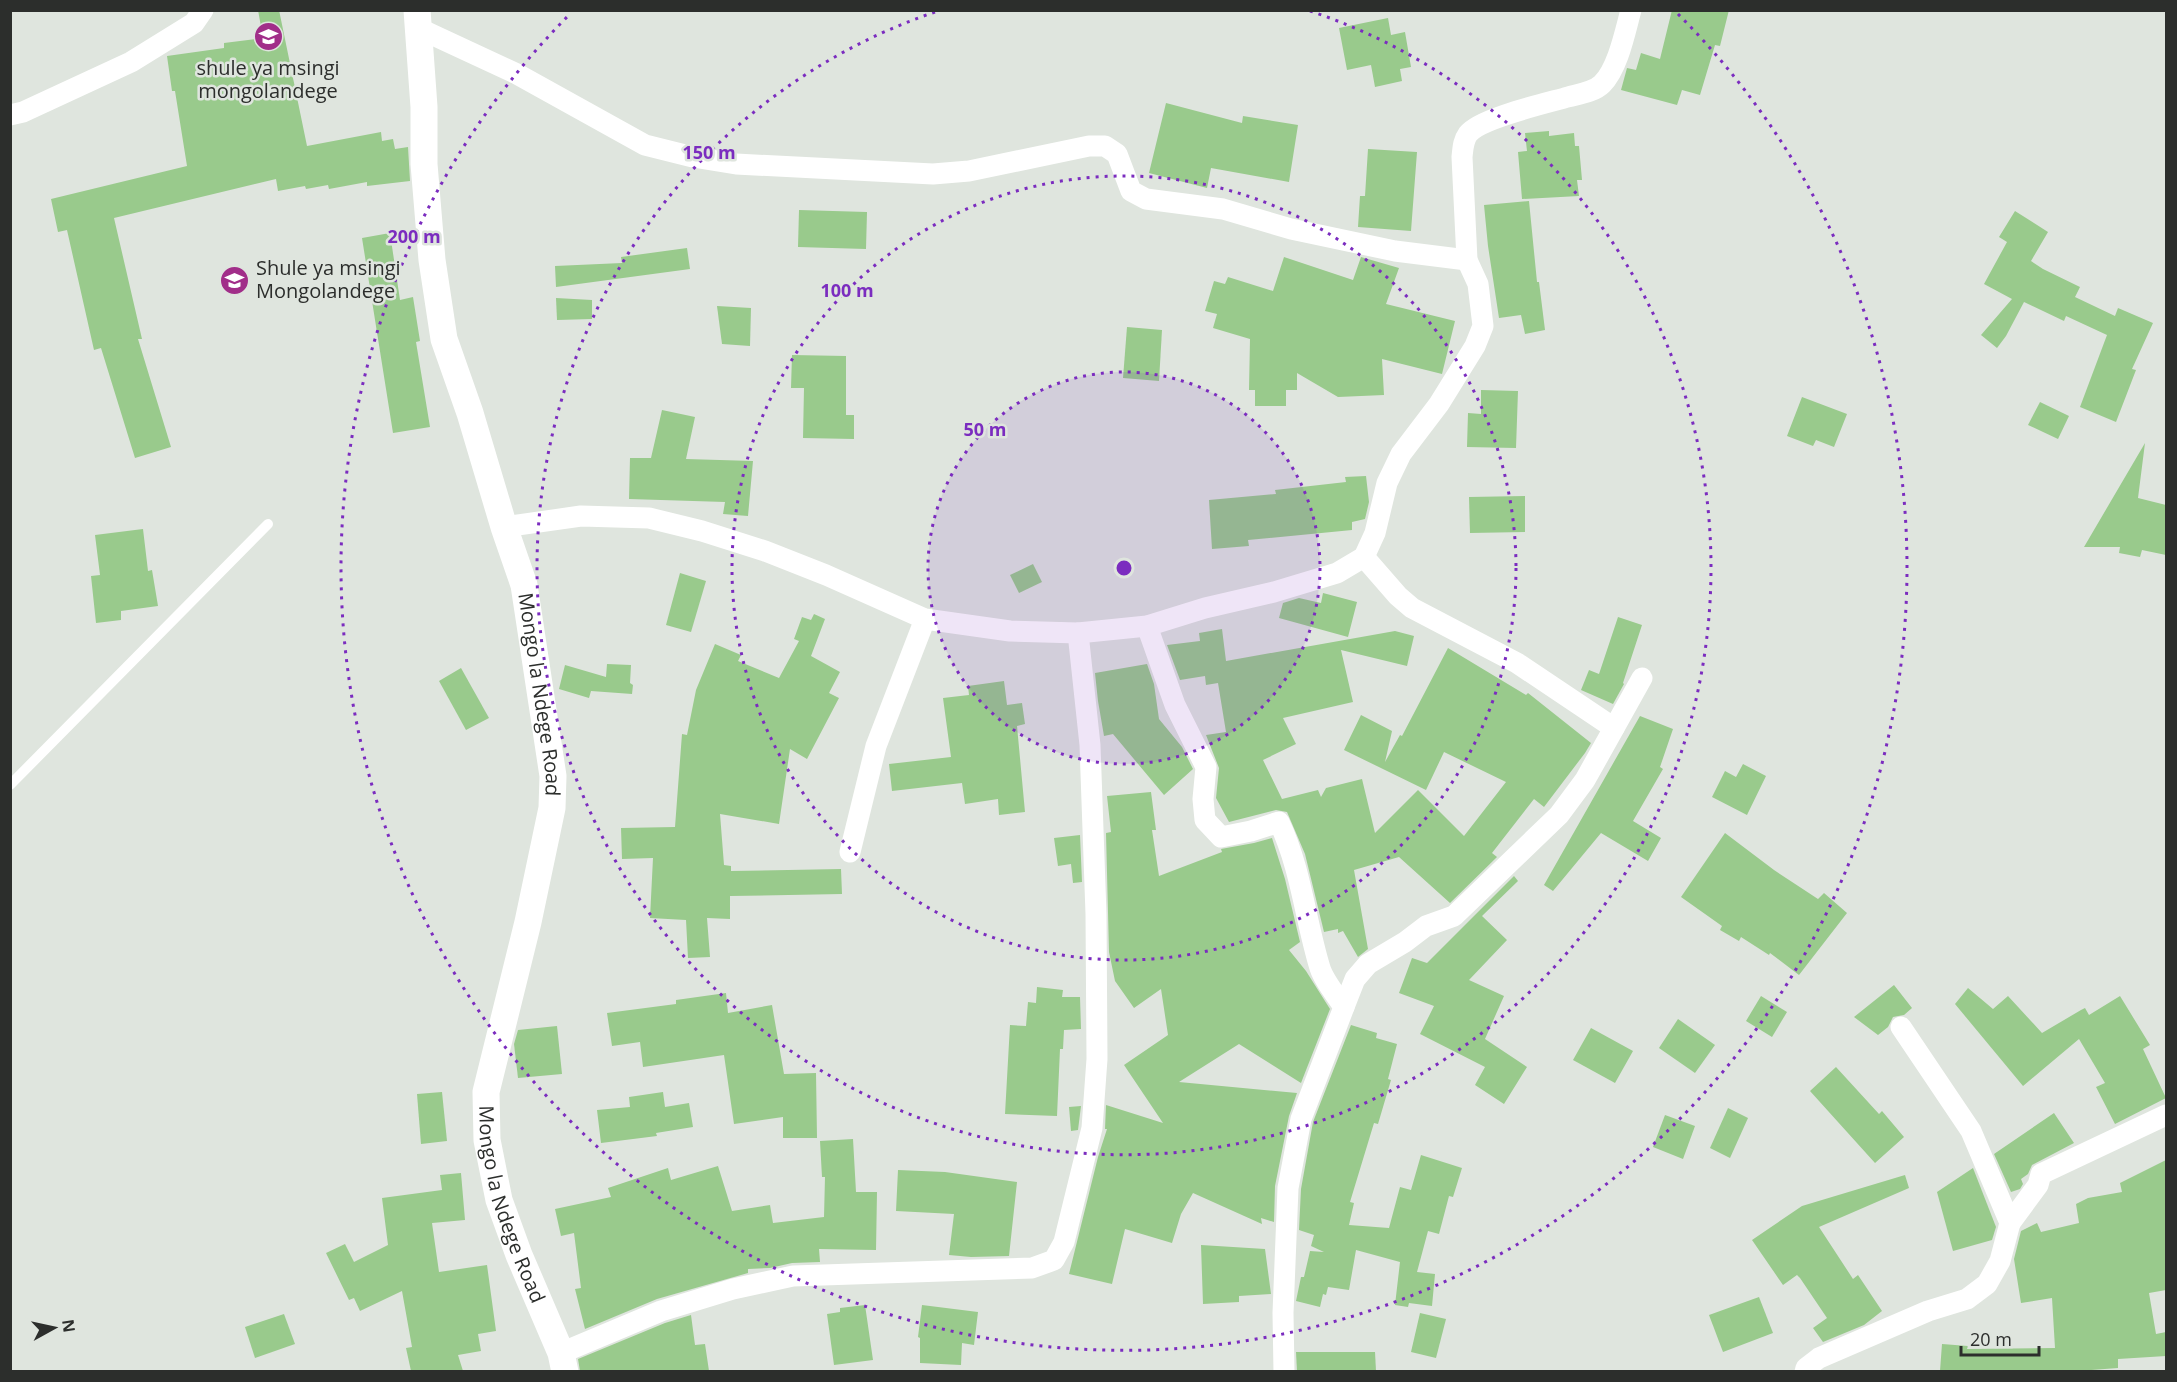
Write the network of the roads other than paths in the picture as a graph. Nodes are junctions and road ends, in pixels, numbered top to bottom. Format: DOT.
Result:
graph roads {
  1 [pos="203,10"];
  2 [pos="1631,10"];
  3 [pos="418,19"];
  4 [pos="10,115"];
  5 [pos="1467,260"];
  6 [pos="268,524"];
  7 [pos="504,527"];
  8 [pos="1364,557"];
  9 [pos="925,619"];
  10 [pos="1147,626"];
  11 [pos="1078,633"];
  12 [pos="1642,678"];
  13 [pos="1614,728"];
  14 [pos="10,785"];
  15 [pos="850,852"];
  16 [pos="1344,1007"];
  17 [pos="1900,1027"];
  18 [pos="2166,1115"];
  19 [pos="2010,1223"];
  20 [pos="563,1362"];
  21 [pos="1284,1371"];
  22 [pos="1804,1371"];
  1 -- 4 [label="street"];
  2 -- 5 [label="street"];
  3 -- 5 [label="street"];
  3 -- 7 [label="street, Mongo la Ndege Road"];
  5 -- 8 [label="street"];
  6 -- 14 [label="lane"];
  7 -- 9 [label="street"];
  7 -- 20 [label="street, Mongo la Ndege Road"];
  8 -- 10 [label="street"];
  8 -- 13 [label="street"];
  9 -- 11 [label="street"];
  9 -- 15 [label="street"];
  10 -- 11 [label="street"];
  10 -- 16 [label="street"];
  11 -- 20 [label="street"];
  12 -- 13 [label="street"];
  13 -- 16 [label="street"];
  16 -- 21 [label="street"];
  17 -- 19 [label="street"];
  18 -- 19 [label="street"];
  19 -- 22 [label="street"];
}
